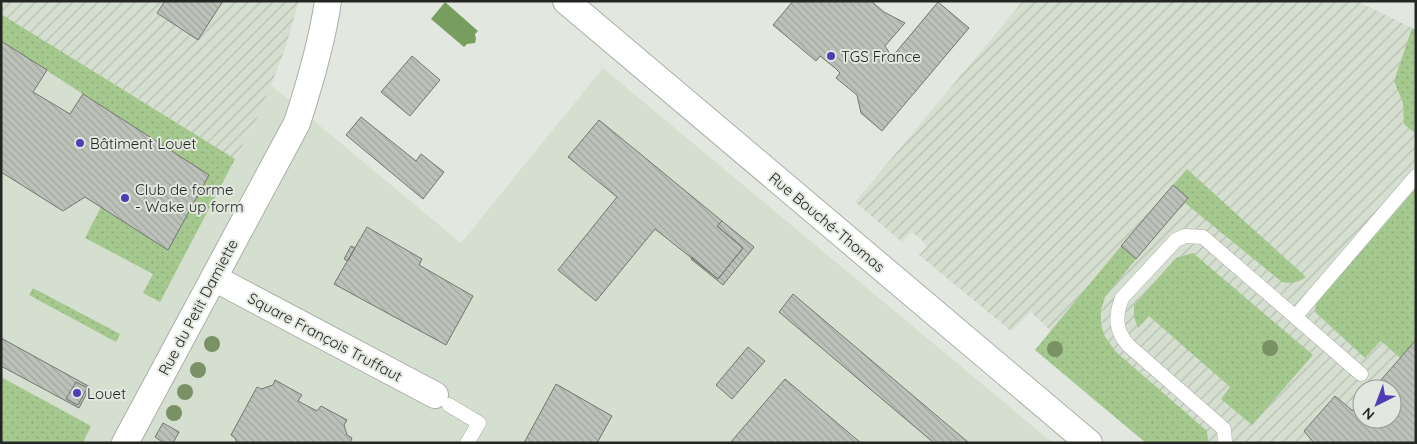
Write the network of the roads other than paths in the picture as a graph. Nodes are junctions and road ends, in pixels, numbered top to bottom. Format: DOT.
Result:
graph roads {
  1 [pos="328,1"];
  2 [pos="566,1"];
  3 [pos="1416,176"];
  4 [pos="214,278"];
  5 [pos="1295,317"];
  6 [pos="1361,374"];
  7 [pos="442,400"];
  8 [pos="125,443"];
  9 [pos="467,443"];
  10 [pos="1088,443"];
  11 [pos="1225,443"];
  1 -- 4 [label="street, Rue du Petit Damiette"];
  2 -- 10 [label="street, Rue Bouché-Thomas"];
  3 -- 5 [label="lane"];
  4 -- 7 [label="street, Square François Truffaut"];
  4 -- 8 [label="street, Rue du Petit Damiette"];
  5 -- 6 [label="lane"];
  5 -- 11 [label="lane"];
  7 -- 9 [label="lane"];
}
